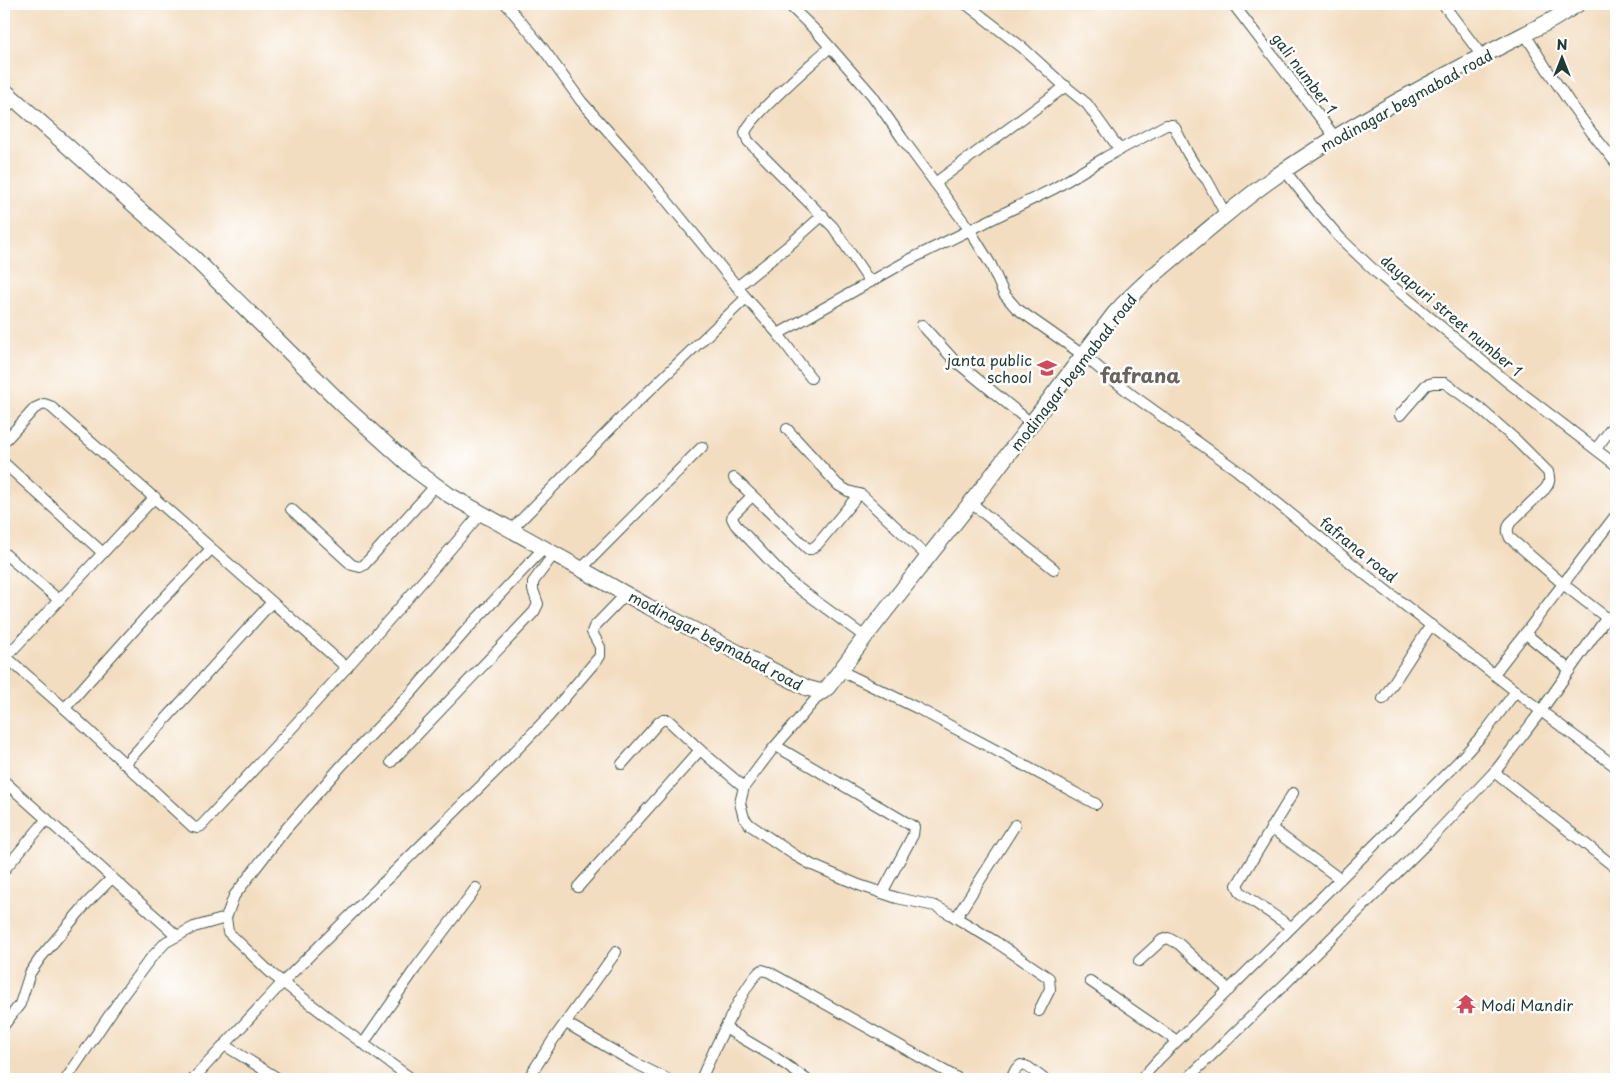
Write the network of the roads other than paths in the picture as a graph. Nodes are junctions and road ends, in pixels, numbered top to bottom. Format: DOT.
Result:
graph roads {
  1 [pos="506,4"];
  2 [pos="788,4"];
  3 [pos="966,4"];
  4 [pos="1234,4"];
  5 [pos="1443,4"];
  6 [pos="1578,4"];
  7 [pos="1525,34"];
  8 [pos="830,47"];
  9 [pos="1482,56"];
  10 [pos="1066,86"];
  11 [pos="9,94"];
  12 [pos="4,112"];
  13 [pos="1336,137"];
  14 [pos="1120,150"];
  15 [pos="1616,162"];
  16 [pos="1285,171"];
  17 [pos="935,183"];
  18 [pos="1226,214"];
  19 [pos="822,215"];
  20 [pos="969,229"];
  21 [pos="870,282"];
  22 [pos="737,287"];
  23 [pos="746,298"];
  24 [pos="922,325"];
  25 [pos="778,334"];
  26 [pos="1083,355"];
  27 [pos="811,378"];
  28 [pos="1400,415"];
  29 [pos="1616,422"];
  30 [pos="1031,423"];
  31 [pos="787,429"];
  32 [pos="4,442"];
  33 [pos="702,447"];
  34 [pos="1596,449"];
  35 [pos="4,463"];
  36 [pos="1616,465"];
  37 [pos="734,478"];
  38 [pos="435,486"];
  39 [pos="859,494"];
  40 [pos="752,496"];
  41 [pos="155,498"];
  42 [pos="971,503"];
  43 [pos="291,509"];
  44 [pos="481,513"];
  45 [pos="1616,515"];
  46 [pos="511,530"];
  47 [pos="212,549"];
  48 [pos="549,551"];
  49 [pos="4,553"];
  50 [pos="103,553"];
  51 [pos="928,557"];
  52 [pos="581,568"];
  53 [pos="1054,569"];
  54 [pos="1564,584"];
  55 [pos="621,590"];
  56 [pos="59,600"];
  57 [pos="272,602"];
  58 [pos="1607,617"];
  59 [pos="1432,625"];
  60 [pos="1616,625"];
  61 [pos="1526,634"];
  62 [pos="865,637"];
  63 [pos="5,656"];
  64 [pos="347,668"];
  65 [pos="1570,670"];
  66 [pos="840,671"];
  67 [pos="1494,674"];
  68 [pos="1516,691"];
  69 [pos="822,692"];
  70 [pos="1383,699"];
  71 [pos="65,708"];
  72 [pos="1541,711"];
  73 [pos="776,746"];
  74 [pos="700,750"];
  75 [pos="391,762"];
  76 [pos="125,764"];
  77 [pos="622,764"];
  78 [pos="1616,767"];
  79 [pos="1494,772"];
  80 [pos="4,781"];
  81 [pos="744,787"];
  82 [pos="1293,793"];
  83 [pos="1096,804"];
  84 [pos="47,819"];
  85 [pos="1015,824"];
  86 [pos="1271,828"];
  87 [pos="1616,868"];
  88 [pos="4,870"];
  89 [pos="112,878"];
  90 [pos="1340,879"];
  91 [pos="578,887"];
  92 [pos="476,888"];
  93 [pos="882,893"];
  94 [pos="226,918"];
  95 [pos="956,918"];
  96 [pos="1291,927"];
  97 [pos="176,935"];
  98 [pos="616,952"];
  99 [pos="1139,961"];
  100 [pos="1090,981"];
  101 [pos="283,982"];
  102 [pos="1229,990"];
  103 [pos="1039,1011"];
  104 [pos="566,1023"];
  105 [pos="4,1025"];
  106 [pos="725,1028"];
  107 [pos="1178,1041"];
  108 [pos="363,1044"];
  109 [pos="224,1045"];
  110 [pos="66,1079"];
  111 [pos="193,1079"];
  112 [pos="279,1079"];
  113 [pos="412,1079"];
  114 [pos="528,1079"];
  115 [pos="667,1079"];
  116 [pos="701,1079"];
  117 [pos="806,1079"];
  118 [pos="959,1079"];
  119 [pos="1011,1079"];
  120 [pos="1044,1079"];
  121 [pos="1141,1079"];
  122 [pos="1187,1079"];
  1 -- 22 [label="street"];
  2 -- 8 [label="street, fafrana road"];
  3 -- 10 [label="street"];
  4 -- 13 [label="street, gali number 1"];
  5 -- 9 [label="street"];
  6 -- 7 [label="street, modinagar begmabad road"];
  7 -- 9 [label="street, modinagar begmabad road"];
  7 -- 15 [label="street"];
  8 -- 17 [label="street, fafrana road"];
  8 -- 19 [label="street"];
  9 -- 13 [label="street, modinagar begmabad road"];
  10 -- 14 [label="street"];
  10 -- 17 [label="street"];
  11 -- 12 [label="street"];
  11 -- 38 [label="street, modinagar begmabad road"];
  13 -- 16 [label="street, modinagar begmabad road"];
  14 -- 18 [label="street"];
  14 -- 20 [label="street"];
  16 -- 18 [label="street, modinagar begmabad road"];
  16 -- 34 [label="street, dayapuri street number 1"];
  17 -- 20 [label="street, fafrana road"];
  18 -- 26 [label="street, modinagar begmabad road"];
  19 -- 21 [label="street"];
  19 -- 22 [label="street"];
  20 -- 21 [label="street"];
  20 -- 26 [label="street, fafrana road"];
  21 -- 25 [label="street"];
  22 -- 23 [label="street"];
  23 -- 25 [label="street"];
  23 -- 46 [label="street"];
  24 -- 30 [label="street"];
  25 -- 27 [label="street"];
  26 -- 30 [label="street, modinagar begmabad road"];
  26 -- 59 [label="street, fafrana road"];
  28 -- 54 [label="street"];
  29 -- 34 [label="street"];
  30 -- 42 [label="street, modinagar begmabad road"];
  31 -- 39 [label="street"];
  32 -- 41 [label="street"];
  33 -- 52 [label="street"];
  34 -- 36 [label="street, dayapuri street number 1"];
  35 -- 50 [label="street"];
  37 -- 40 [label="street"];
  38 -- 43 [label="street"];
  38 -- 44 [label="street, modinagar begmabad road"];
  39 -- 40 [label="street"];
  39 -- 51 [label="street"];
  40 -- 62 [label="street"];
  41 -- 47 [label="street"];
  41 -- 50 [label="street"];
  42 -- 51 [label="street, modinagar begmabad road"];
  42 -- 53 [label="street"];
  44 -- 46 [label="street, modinagar begmabad road"];
  44 -- 64 [label="street"];
  45 -- 54 [label="street"];
  46 -- 48 [label="street, modinagar begmabad road"];
  47 -- 57 [label="street"];
  47 -- 71 [label="street"];
  48 -- 52 [label="street, modinagar begmabad road"];
  48 -- 75 [label="street"];
  48 -- 94 [label="street"];
  49 -- 56 [label="street"];
  50 -- 56 [label="street"];
  51 -- 62 [label="street, modinagar begmabad road"];
  52 -- 55 [label="street, modinagar begmabad road"];
  54 -- 58 [label="street"];
  54 -- 61 [label="street"];
  55 -- 69 [label="street, modinagar begmabad road"];
  55 -- 101 [label="street"];
  56 -- 63 [label="street"];
  57 -- 64 [label="street"];
  57 -- 76 [label="street"];
  58 -- 60 [label="street"];
  58 -- 65 [label="street"];
  59 -- 67 [label="street, fafrana road"];
  59 -- 70 [label="street"];
  61 -- 65 [label="street"];
  61 -- 67 [label="street"];
  62 -- 66 [label="street, modinagar begmabad road"];
  63 -- 71 [label="street"];
  64 -- 76 [label="street"];
  65 -- 72 [label="street"];
  66 -- 69 [label="street, modinagar begmabad road"];
  66 -- 83 [label="street"];
  67 -- 68 [label="street, fafrana road"];
  68 -- 72 [label="street, fafrana road"];
  68 -- 90 [label="street"];
  69 -- 73 [label="street"];
  71 -- 76 [label="street"];
  72 -- 78 [label="street, fafrana road"];
  72 -- 79 [label="street"];
  73 -- 81 [label="street"];
  73 -- 93 [label="street"];
  74 -- 77 [label="street"];
  74 -- 81 [label="street"];
  74 -- 91 [label="street"];
  79 -- 87 [label="street"];
  79 -- 122 [label="street"];
  80 -- 84 [label="street"];
  81 -- 93 [label="street"];
  82 -- 86 [label="street"];
  84 -- 88 [label="street"];
  84 -- 89 [label="street"];
  85 -- 95 [label="street"];
  86 -- 90 [label="street"];
  86 -- 96 [label="street"];
  89 -- 97 [label="street"];
  89 -- 105 [label="street"];
  90 -- 96 [label="street"];
  92 -- 108 [label="street"];
  93 -- 95 [label="street"];
  94 -- 97 [label="street"];
  94 -- 101 [label="street"];
  95 -- 103 [label="street"];
  96 -- 102 [label="street"];
  97 -- 110 [label="street"];
  98 -- 104 [label="street"];
  99 -- 102 [label="street"];
  100 -- 107 [label="street"];
  101 -- 108 [label="street"];
  101 -- 109 [label="street"];
  102 -- 107 [label="street"];
  104 -- 114 [label="street"];
  104 -- 115 [label="street"];
  106 -- 116 [label="street"];
  106 -- 117 [label="street"];
  106 -- 118 [label="street"];
  107 -- 121 [label="street"];
  108 -- 113 [label="street"];
  109 -- 111 [label="street"];
  109 -- 112 [label="street"];
  119 -- 120 [label="street"];
}
